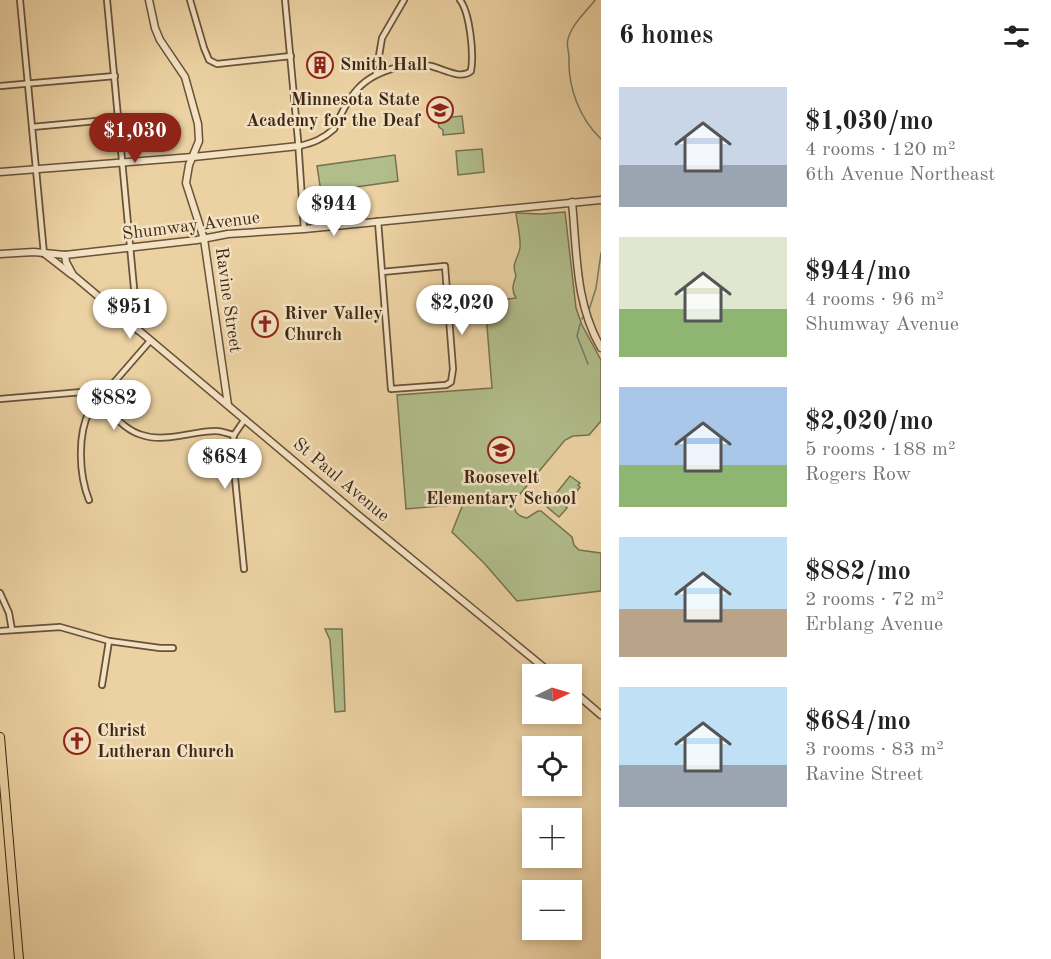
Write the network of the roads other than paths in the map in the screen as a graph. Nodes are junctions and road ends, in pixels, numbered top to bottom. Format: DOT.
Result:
graph roads {
  1 [pos="20,0"];
  2 [pos="107,0"];
  3 [pos="149,0"];
  4 [pos="189,0"];
  5 [pos="285,0"];
  6 [pos="404,0"];
  7 [pos="460,0"];
  8 [pos="291,56"];
  9 [pos="379,60"];
  10 [pos="388,70"];
  11 [pos="376,74"];
  12 [pos="114,76"];
  13 [pos="28,84"];
  14 [pos="0,86"];
  15 [pos="118,119"];
  16 [pos="32,127"];
  17 [pos="299,146"];
  18 [pos="193,157"];
  19 [pos="123,161"];
  20 [pos="35,168"];
  21 [pos="0,172"];
  22 [pos="601,200"];
  23 [pos="572,202"];
  24 [pos="378,220"];
  25 [pos="304,229"];
  26 [pos="204,239"];
  27 [pos="131,248"];
  28 [pos="0,254"];
  29 [pos="44,254"];
  30 [pos="65,255"];
  31 [pos="382,272"];
  32 [pos="73,275"];
  33 [pos="138,331"];
  34 [pos="150,341"];
  35 [pos="601,348"];
  36 [pos="0,399"];
  37 [pos="97,402"];
  38 [pos="228,405"];
  39 [pos="245,419"];
  40 [pos="234,435"];
  41 [pos="89,500"];
  42 [pos="244,569"];
  43 [pos="0,592"];
  44 [pos="12,630"];
  45 [pos="0,631"];
  46 [pos="109,641"];
  47 [pos="173,648"];
  48 [pos="540,664"];
  49 [pos="102,685"];
  50 [pos="582,699"];
  51 [pos="601,715"];
  52 [pos="0,737"];
  53 [pos="20,959"];
  1 -- 13 [label="street"];
  2 -- 12 [label="street"];
  3 -- 18 [label="street, Ravine Street"];
  4 -- 8 [label="street"];
  5 -- 8 [label="street"];
  6 -- 9 [label="street"];
  7 -- 10 [label="street"];
  8 -- 17 [label="street"];
  9 -- 10 [label="street"];
  9 -- 11 [label="street"];
  10 -- 11 [label="street"];
  11 -- 17 [label="street"];
  12 -- 13 [label="street"];
  12 -- 15 [label="street"];
  13 -- 14 [label="street"];
  13 -- 16 [label="street"];
  15 -- 16 [label="street"];
  15 -- 19 [label="street"];
  16 -- 20 [label="street"];
  17 -- 18 [label="street"];
  17 -- 25 [label="street"];
  18 -- 19 [label="street"];
  18 -- 26 [label="street, Ravine Street"];
  19 -- 20 [label="street"];
  19 -- 27 [label="street"];
  20 -- 21 [label="street"];
  20 -- 29 [label="street"];
  22 -- 23 [label="street, Shumway Avenue"];
  23 -- 24 [label="street, Shumway Avenue"];
  23 -- 35 [label="street"];
  24 -- 25 [label="street, Shumway Avenue"];
  24 -- 31 [label="street"];
  25 -- 26 [label="street, Shumway Avenue"];
  26 -- 27 [label="street, Shumway Avenue"];
  26 -- 38 [label="street, Ravine Street"];
  27 -- 30 [label="street, Shumway Avenue"];
  27 -- 33 [label="street"];
  28 -- 29 [label="street, Shumway Avenue"];
  29 -- 30 [label="street, Shumway Avenue"];
  29 -- 32 [label="street"];
  30 -- 32 [label="street, St Paul Avenue"];
  31 -- 31 [label="street"];
  32 -- 33 [label="street, St Paul Avenue"];
  33 -- 34 [label="street, St Paul Avenue"];
  34 -- 37 [label="street"];
  34 -- 38 [label="street, St Paul Avenue"];
  36 -- 37 [label="street"];
  37 -- 40 [label="street"];
  37 -- 41 [label="street"];
  38 -- 39 [label="street, St Paul Avenue"];
  39 -- 40 [label="street"];
  39 -- 48 [label="street, St Paul Avenue"];
  40 -- 42 [label="street"];
  43 -- 44 [label="street"];
  44 -- 45 [label="street"];
  44 -- 46 [label="street"];
  46 -- 47 [label="street"];
  46 -- 49 [label="street"];
  50 -- 51 [label="street"];
  52 -- 53 [label="main road"];
}
